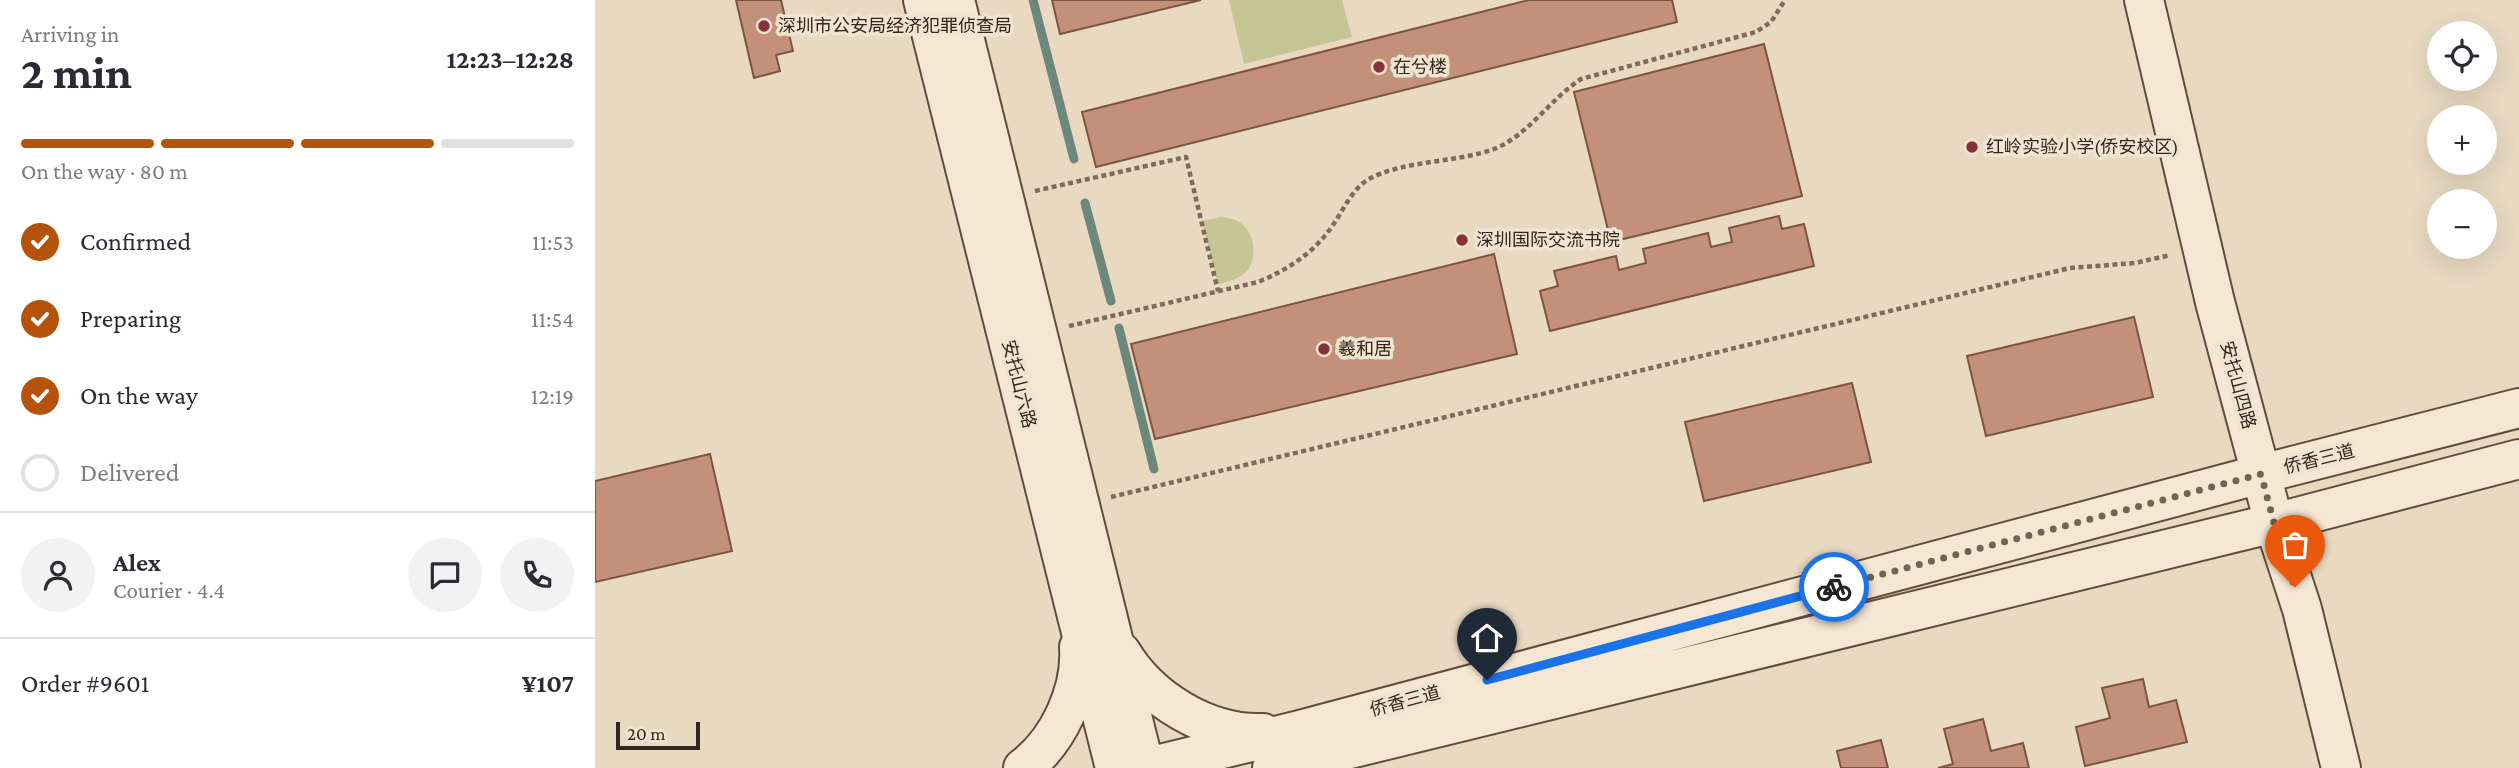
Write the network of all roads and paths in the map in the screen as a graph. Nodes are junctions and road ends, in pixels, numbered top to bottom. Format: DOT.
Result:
graph roads {
  1 [pos="923,0"];
  2 [pos="955,0"];
  3 [pos="1785,0"];
  4 [pos="2144,0"];
  5 [pos="1004,198"];
  6 [pos="2203,246"];
  7 [pos="1217,291"];
  8 [pos="1038,334"];
  9 [pos="2519,408"];
  10 [pos="2519,459"];
  11 [pos="2261,474"];
  12 [pos="1080,505"];
  13 [pos="2274,523"];
  14 [pos="1076,613"];
  15 [pos="1112,633"];
  16 [pos="1300,730"];
  17 [pos="1276,767"];
  18 [pos="1023,768"];
  19 [pos="1115,768"];
  20 [pos="1145,768"];
  21 [pos="2341,768"];
  1 -- 14 [label="street, 安托山六路"];
  2 -- 5 [label="street, 安托山六路"];
  3 -- 7 [label="path"];
  4 -- 6 [label="street, 安托山四路"];
  5 -- 7 [label="path"];
  5 -- 8 [label="street, 安托山六路"];
  6 -- 11 [label="street, 安托山四路"];
  6 -- 12 [label="path"];
  7 -- 8 [label="path"];
  8 -- 12 [label="street, 安托山六路"];
  9 -- 11 [label="street, 侨香三道"];
  10 -- 13 [label="street, 侨香三道"];
  11 -- 13 [label="street, 安托山四路"];
  11 -- 16 [label="street, 侨香三道"];
  12 -- 15 [label="street, 安托山六路"];
  13 -- 17 [label="street, 侨香三道"];
  13 -- 21 [label="street, 安托山四路"];
  14 -- 18 [label="street"];
  14 -- 19 [label="street, 安托山六路"];
  15 -- 16 [label="street"];
  15 -- 20 [label="street, 安托山六路"];
  16 -- 20 [label="street, 侨香三道"];
}
